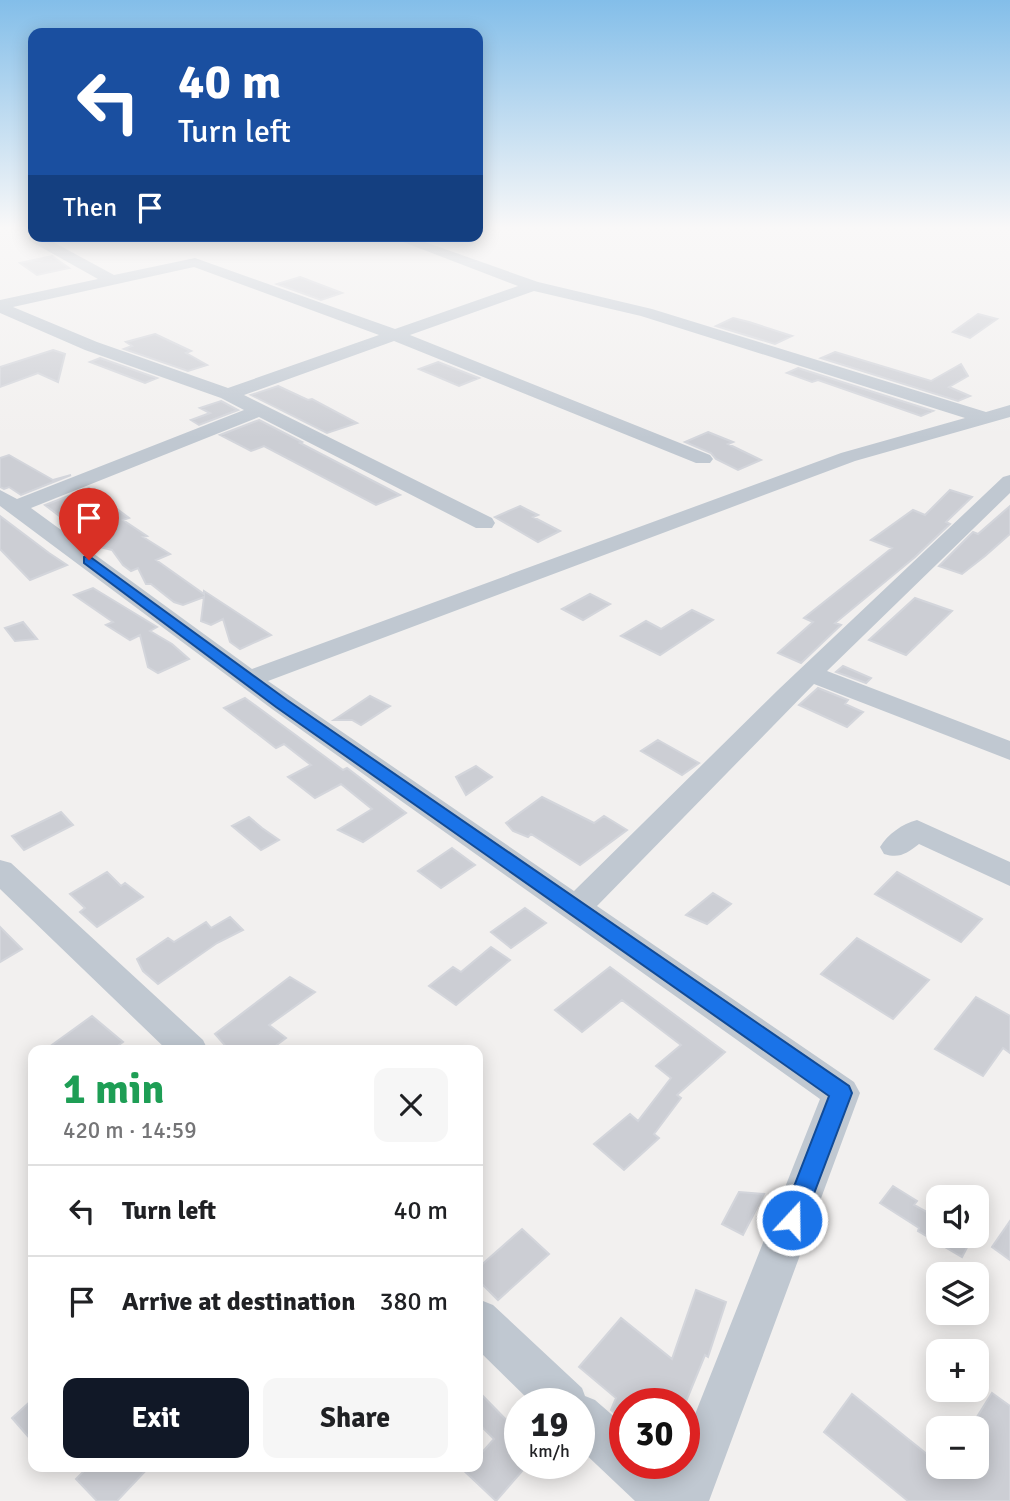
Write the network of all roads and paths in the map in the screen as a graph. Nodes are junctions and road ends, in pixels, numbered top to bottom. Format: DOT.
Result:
graph roads {
  1 [pos="34,298"];
  2 [pos="293,298"];
  3 [pos="500,298"];
  4 [pos="585,298"];
  5 [pos="0,306"];
  6 [pos="397,336"];
  7 [pos="228,394"];
  8 [pos="260,410"];
  9 [pos="1010,411"];
  10 [pos="986,418"];
  11 [pos="703,459"];
  12 [pos="1010,481"];
  13 [pos="8,501"];
  14 [pos="484,523"];
  15 [pos="811,674"];
  16 [pos="249,678"];
  17 [pos="1010,751"];
  18 [pos="895,847"];
  19 [pos="0,871"];
  20 [pos="1010,875"];
  21 [pos="576,908"];
  22 [pos="185,1045"];
  23 [pos="483,1325"];
  24 [pos="549,1388"];
  25 [pos="595,1431"];
  26 [pos="609,1443"];
  27 [pos="647,1479"];
  28 [pos="670,1501"];
  29 [pos="685,1501"];
  1 -- 5 [label="street"];
  2 -- 6 [label="street"];
  3 -- 6 [label="street"];
  4 -- 10 [label="street"];
  5 -- 7 [label="street"];
  6 -- 7 [label="street"];
  6 -- 11 [label="street"];
  7 -- 8 [label="street"];
  8 -- 13 [label="street"];
  8 -- 14 [label="street"];
  9 -- 10 [label="street"];
  10 -- 16 [label="street"];
  12 -- 15 [label="street"];
  13 -- 16 [label="street"];
  15 -- 17 [label="street"];
  15 -- 21 [label="street"];
  16 -- 21 [label="street"];
  18 -- 20 [label="street"];
  19 -- 22 [label="street"];
  21 -- 29 [label="street"];
  23 -- 24 [label="street"];
  25 -- 26 [label="street"];
  27 -- 28 [label="street"];
}
